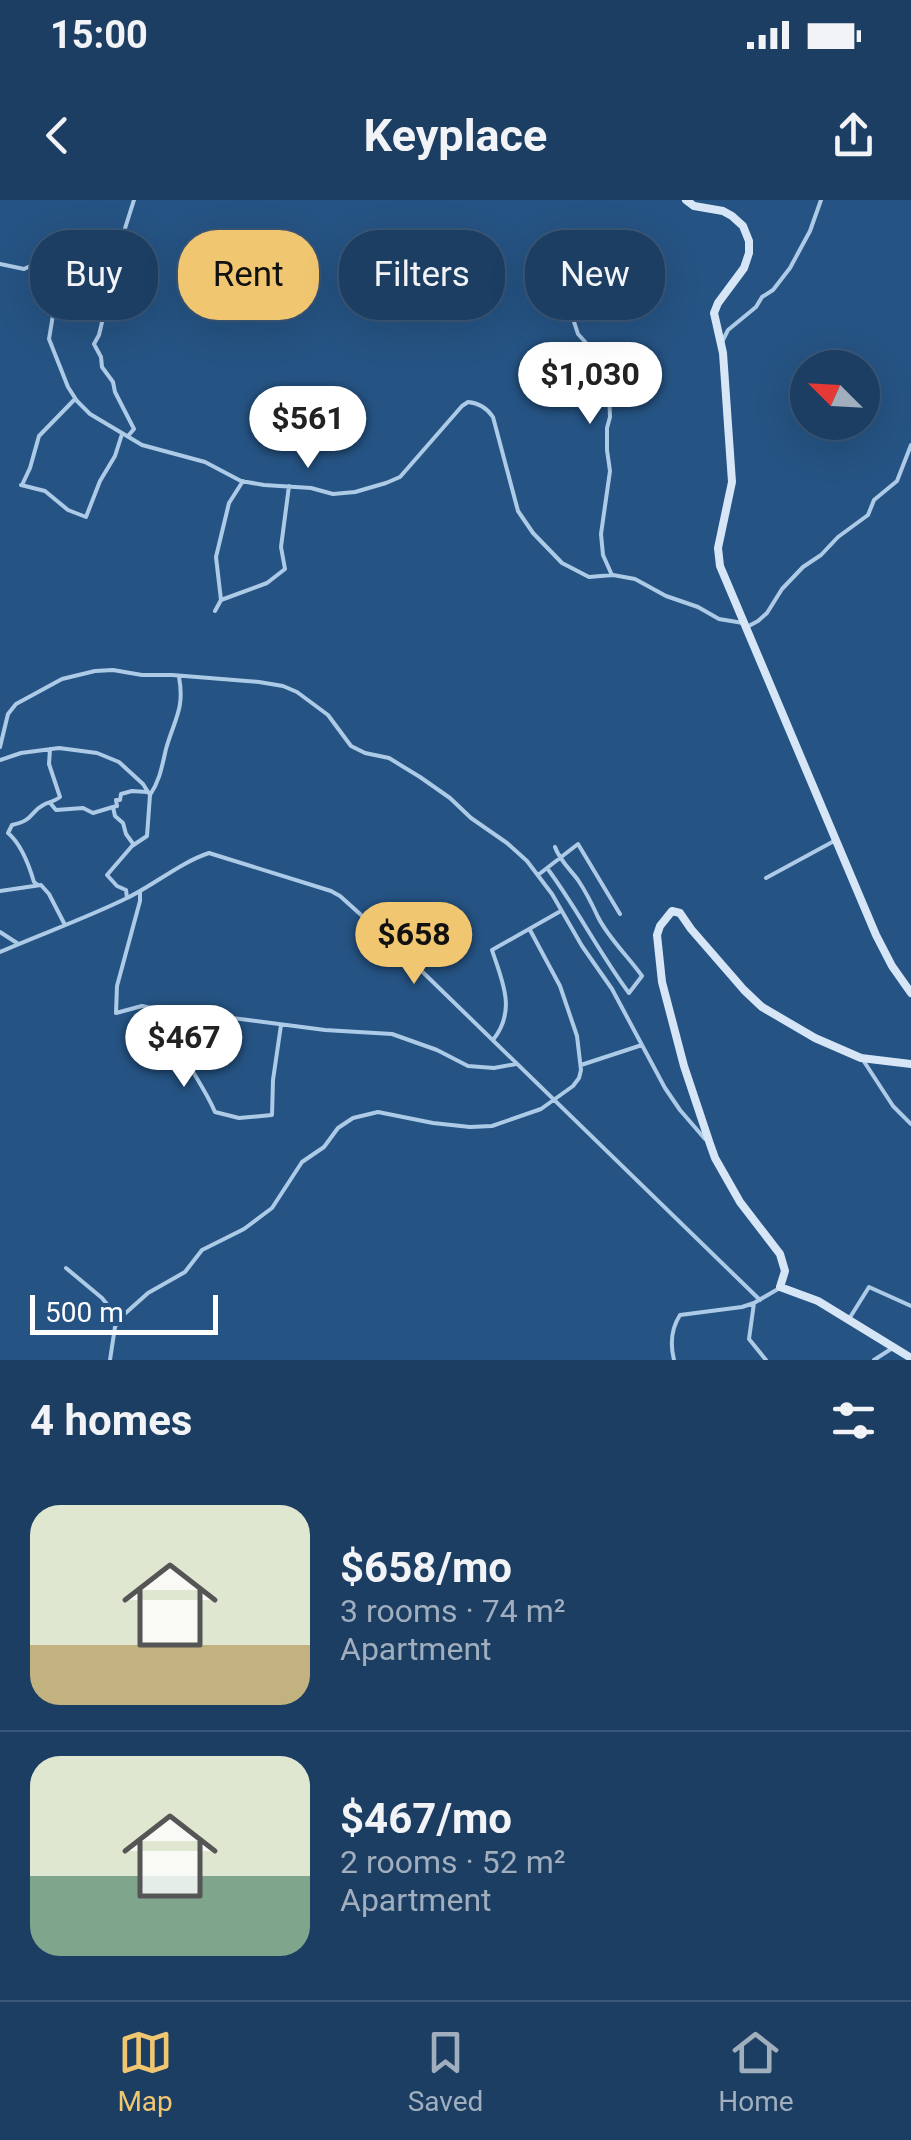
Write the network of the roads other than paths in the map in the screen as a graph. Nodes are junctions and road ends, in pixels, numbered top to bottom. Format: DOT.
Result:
graph roads {
  1 [pos="134,200"];
  2 [pos="686,200"];
  3 [pos="821,200"];
  4 [pos="0,264"];
  5 [pos="573,320"];
  6 [pos="721,346"];
  7 [pos="75,399"];
  8 [pos="125,435"];
  9 [pos="911,445"];
  10 [pos="243,481"];
  11 [pos="289,486"];
  12 [pos="613,575"];
  13 [pos="221,600"];
  14 [pos="216,611"];
  15 [pos="744,626"];
  16 [pos="179,677"];
  17 [pos="0,746"];
  18 [pos="50,748"];
  19 [pos="0,760"];
  20 [pos="149,794"];
  21 [pos="51,804"];
  22 [pos="114,807"];
  23 [pos="836,840"];
  24 [pos="134,845"];
  25 [pos="555,847"];
  26 [pos="558,857"];
  27 [pos="547,868"];
  28 [pos="538,875"];
  29 [pos="766,878"];
  30 [pos="38,885"];
  31 [pos="0,892"];
  32 [pos="140,892"];
  33 [pos="127,898"];
  34 [pos="562,910"];
  35 [pos="620,914"];
  36 [pos="65,926"];
  37 [pos="530,930"];
  38 [pos="0,932"];
  39 [pos="16,943"];
  40 [pos="0,952"];
  41 [pos="911,993"];
  42 [pos="174,1012"];
  43 [pos="281,1025"];
  44 [pos="493,1040"];
  45 [pos="642,1044"];
  46 [pos="861,1058"];
  47 [pos="516,1064"];
  48 [pos="911,1064"];
  49 [pos="581,1066"];
  50 [pos="554,1100"];
  51 [pos="911,1124"];
  52 [pos="710,1144"];
  53 [pos="66,1268"];
  54 [pos="780,1287"];
  55 [pos="757,1302"];
  56 [pos="911,1306"];
  57 [pos="119,1320"];
  58 [pos="848,1320"];
  59 [pos="894,1346"];
  60 [pos="911,1358"];
  61 [pos="110,1360"];
  62 [pos="674,1360"];
  63 [pos="766,1360"];
  64 [pos="874,1360"];
  1 -- 8 [label="street"];
  2 -- 6 [label="main road"];
  3 -- 6 [label="street"];
  4 -- 7 [label="street"];
  5 -- 12 [label="street"];
  6 -- 15 [label="main road"];
  7 -- 8 [label="street"];
  7 -- 8 [label="street"];
  8 -- 10 [label="street"];
  9 -- 15 [label="street"];
  10 -- 11 [label="street"];
  10 -- 13 [label="street"];
  11 -- 12 [label="street"];
  11 -- 13 [label="street"];
  12 -- 15 [label="street"];
  13 -- 14 [label="street"];
  15 -- 23 [label="main road"];
  16 -- 17 [label="street"];
  16 -- 20 [label="street"];
  16 -- 28 [label="street"];
  18 -- 19 [label="street"];
  18 -- 20 [label="street"];
  18 -- 21 [label="street"];
  20 -- 22 [label="street"];
  20 -- 24 [label="street"];
  21 -- 22 [label="street"];
  21 -- 30 [label="street"];
  22 -- 24 [label="street"];
  23 -- 29 [label="street"];
  23 -- 41 [label="main road"];
  24 -- 33 [label="street"];
  25 -- 26 [label="street"];
  26 -- 27 [label="street"];
  26 -- 27 [label="street"];
  26 -- 35 [label="street"];
  27 -- 28 [label="street"];
  28 -- 34 [label="street"];
  30 -- 31 [label="street"];
  30 -- 36 [label="street"];
  32 -- 33 [label="street"];
  32 -- 42 [label="street"];
  32 -- 44 [label="street"];
  33 -- 36 [label="street"];
  34 -- 37 [label="street"];
  34 -- 45 [label="street"];
  36 -- 39 [label="street"];
  37 -- 44 [label="street"];
  37 -- 49 [label="street"];
  38 -- 39 [label="street"];
  39 -- 40 [label="street"];
  42 -- 43 [label="street"];
  42 -- 43 [label="street"];
  43 -- 47 [label="street"];
  44 -- 47 [label="street"];
  45 -- 49 [label="street"];
  45 -- 52 [label="street"];
  46 -- 48 [label="main road"];
  46 -- 51 [label="street"];
  46 -- 52 [label="main road"];
  47 -- 50 [label="street"];
  49 -- 50 [label="street"];
  50 -- 55 [label="street"];
  50 -- 57 [label="street"];
  52 -- 54 [label="main road"];
  53 -- 57 [label="street"];
  54 -- 55 [label="street"];
  54 -- 58 [label="main road"];
  55 -- 62 [label="street"];
  55 -- 63 [label="street"];
  56 -- 58 [label="street"];
  57 -- 61 [label="street"];
  58 -- 59 [label="main road"];
  59 -- 60 [label="main road"];
  59 -- 64 [label="street"];
}
